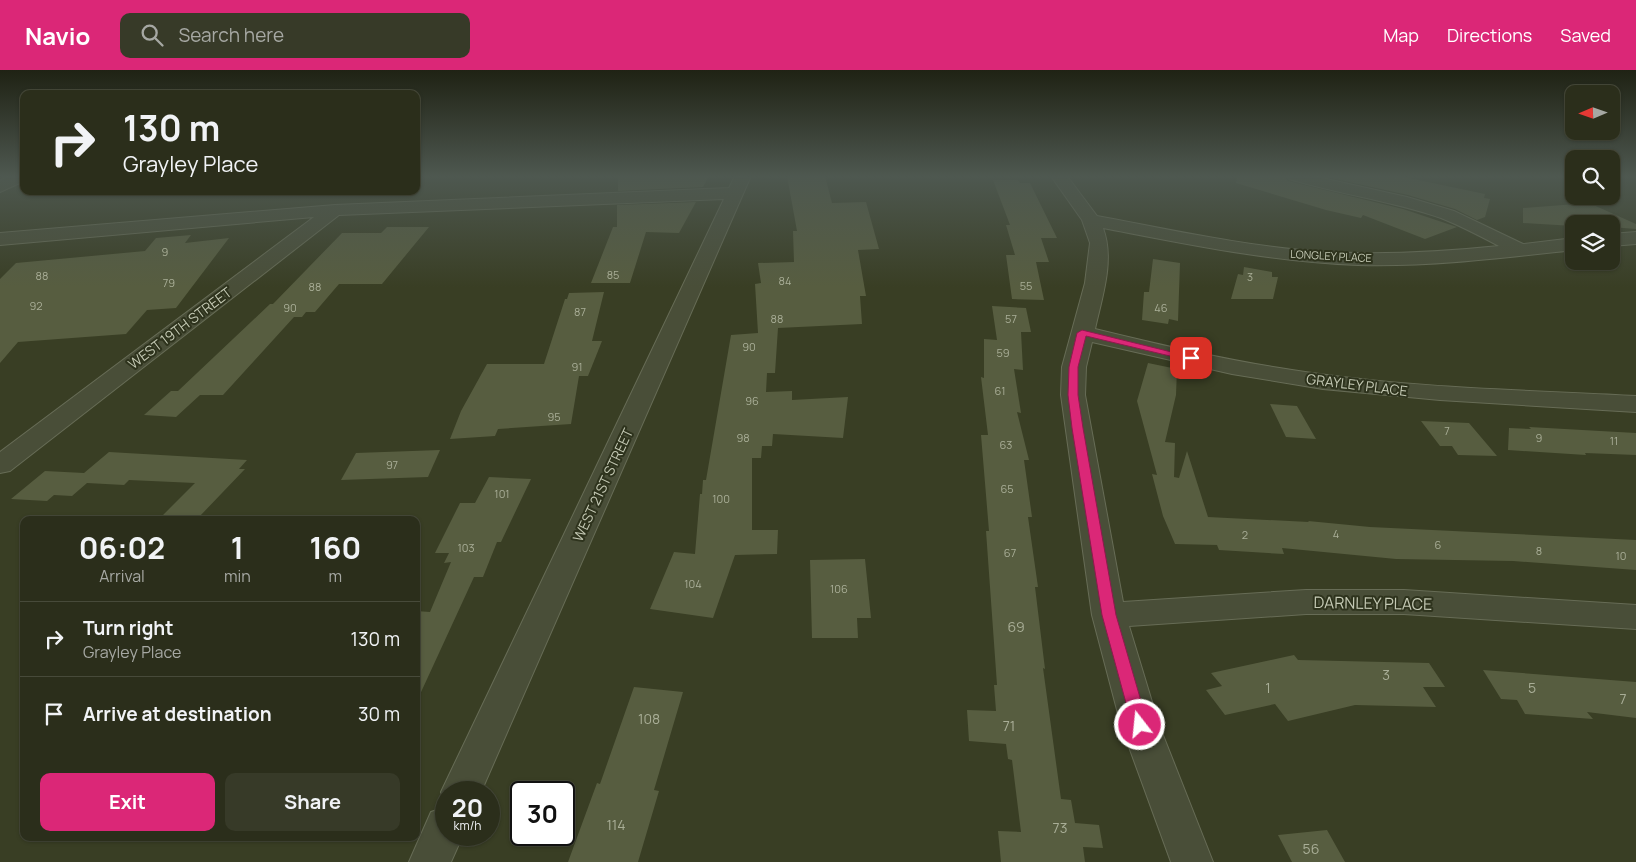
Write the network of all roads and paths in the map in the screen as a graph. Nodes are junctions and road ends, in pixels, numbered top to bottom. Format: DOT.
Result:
graph roads {
  1 [pos="301,213"];
  2 [pos="331,213"];
  3 [pos="727,213"];
  4 [pos="1086,213"];
  5 [pos="1438,213"];
  6 [pos="1091,220"];
  7 [pos="1636,238"];
  8 [pos="0,239"];
  9 [pos="1620,239"];
  10 [pos="1565,245"];
  11 [pos="1520,250"];
  12 [pos="1082,333"];
  13 [pos="1636,404"];
  14 [pos="0,465"];
  15 [pos="1109,615"];
  16 [pos="1636,617"];
  17 [pos="467,781"];
  18 [pos="437,846"];
  19 [pos="430,862"];
  20 [pos="1192,862"];
  1 -- 8 [label="street"];
  2 -- 14 [label="street, WEST 19TH STREET"];
  3 -- 17 [label="street, WEST 21ST STREET"];
  4 -- 6 [label="street"];
  5 -- 11 [label="street"];
  6 -- 11 [label="street, LONGLEY PLACE"];
  6 -- 12 [label="street"];
  7 -- 9 [label="street"];
  10 -- 11 [label="street, LONGLEY PLACE"];
  12 -- 13 [label="street, GRAYLEY PLACE"];
  12 -- 15 [label="street"];
  15 -- 16 [label="street, DARNLEY PLACE"];
  15 -- 20 [label="street"];
  18 -- 19 [label="street"];
}
